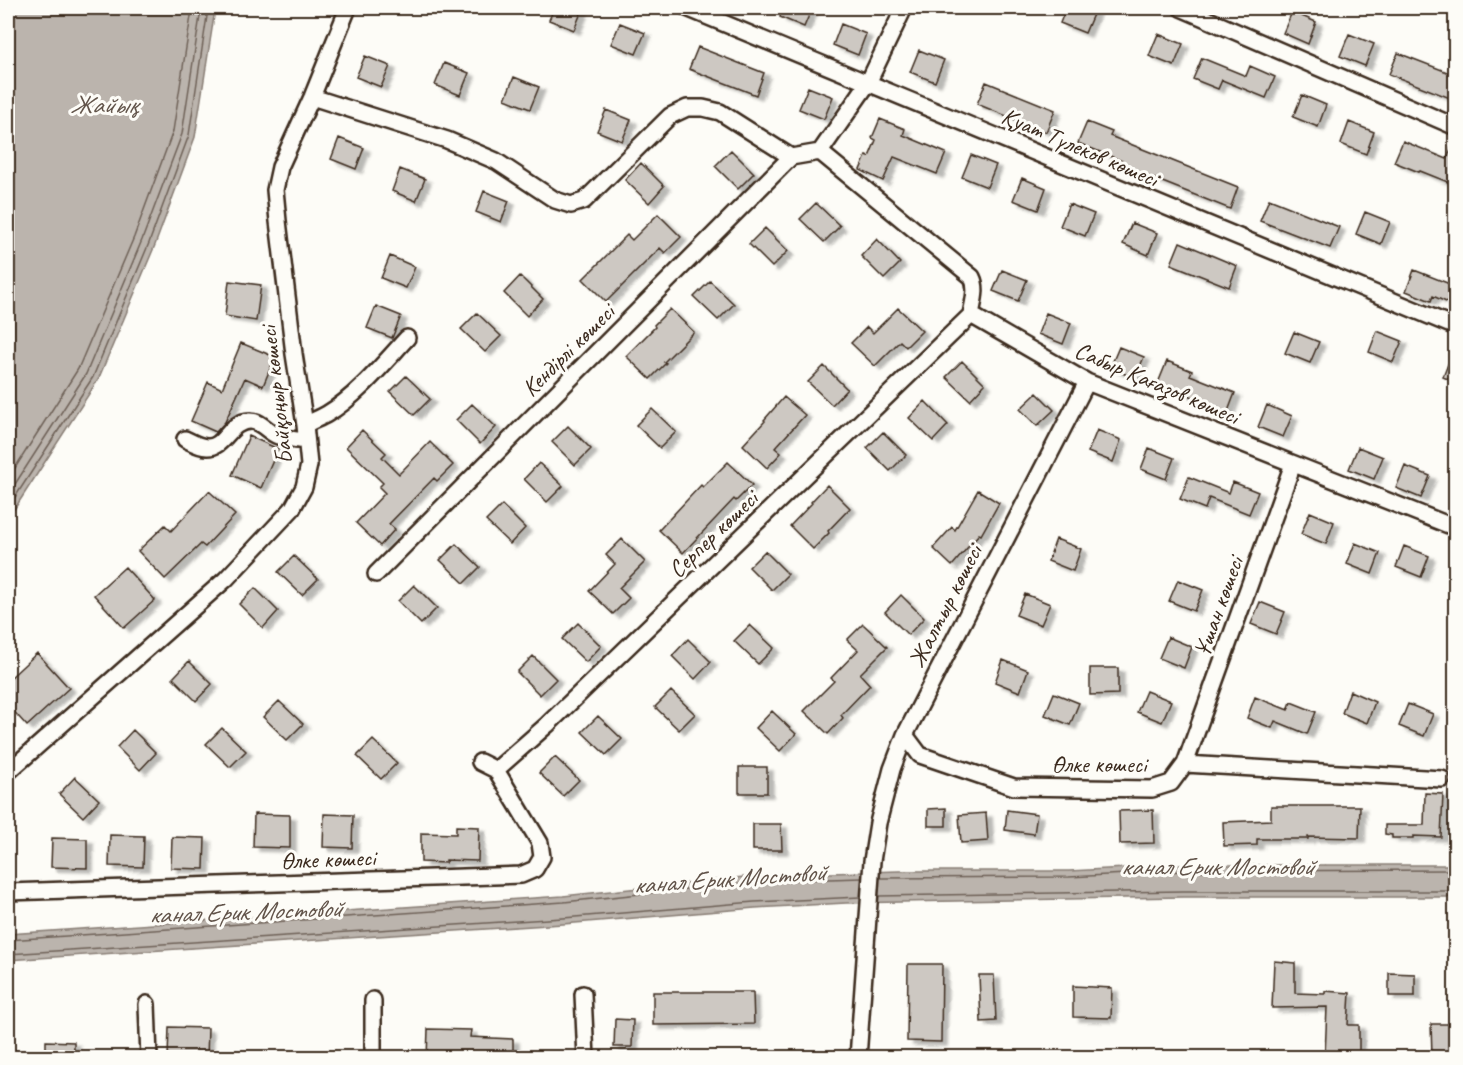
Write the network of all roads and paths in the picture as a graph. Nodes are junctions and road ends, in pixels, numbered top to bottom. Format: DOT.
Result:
graph roads {
  1 [pos="348,8"];
  2 [pos="687,8"];
  3 [pos="904,8"];
  4 [pos="1181,8"];
  5 [pos="867,83"];
  6 [pos="312,97"];
  7 [pos="1455,127"];
  8 [pos="820,152"];
  9 [pos="791,157"];
  10 [pos="971,315"];
  11 [pos="1455,327"];
  12 [pos="406,338"];
  13 [pos="1086,382"];
  14 [pos="305,425"];
  15 [pos="185,439"];
  16 [pos="306,441"];
  17 [pos="1293,464"];
  18 [pos="1455,528"];
  19 [pos="376,574"];
  20 [pos="904,735"];
  21 [pos="480,762"];
  22 [pos="1185,764"];
  23 [pos="496,770"];
  24 [pos="8,772"];
  25 [pos="1442,779"];
  26 [pos="8,892"];
  27 [pos="583,994"];
  28 [pos="373,1000"];
  29 [pos="147,1004"];
  30 [pos="149,1058"];
  31 [pos="373,1058"];
  32 [pos="586,1058"];
  33 [pos="858,1058"];
  1 -- 6 [label="street, Байқоңыр көшесi"];
  2 -- 5 [label="street, Қуат Түлеков көшесі"];
  3 -- 5 [label="street"];
  4 -- 7 [label="street"];
  5 -- 8 [label="street"];
  5 -- 11 [label="street, Қуат Түлеков көшесі"];
  6 -- 9 [label="street"];
  6 -- 14 [label="street, Байқоңыр көшесi"];
  8 -- 9 [label="street"];
  8 -- 10 [label="street"];
  9 -- 19 [label="street, Кендірлі көшесі"];
  10 -- 13 [label="street, Сабыр Қағазов көшесі"];
  10 -- 23 [label="street, Серпер көшесі"];
  12 -- 14 [label="street"];
  13 -- 17 [label="street, Сабыр Қағазов көшесі"];
  13 -- 20 [label="street, Жалтыр көшесі"];
  14 -- 16 [label="street, Байқоңыр көшесi"];
  15 -- 16 [label="street"];
  16 -- 24 [label="street, Байқоңыр көшесi"];
  17 -- 18 [label="street, Сабыр Қағазов көшесі"];
  17 -- 22 [label="street, Ұшан көшесі"];
  20 -- 22 [label="street, Өлке көшесі"];
  20 -- 33 [label="street, Жалтыр көшесі"];
  21 -- 23 [label="street"];
  22 -- 25 [label="street"];
  23 -- 26 [label="street, Өлке көшесі"];
  27 -- 32 [label="street"];
  28 -- 31 [label="street"];
  29 -- 30 [label="street"];
}
